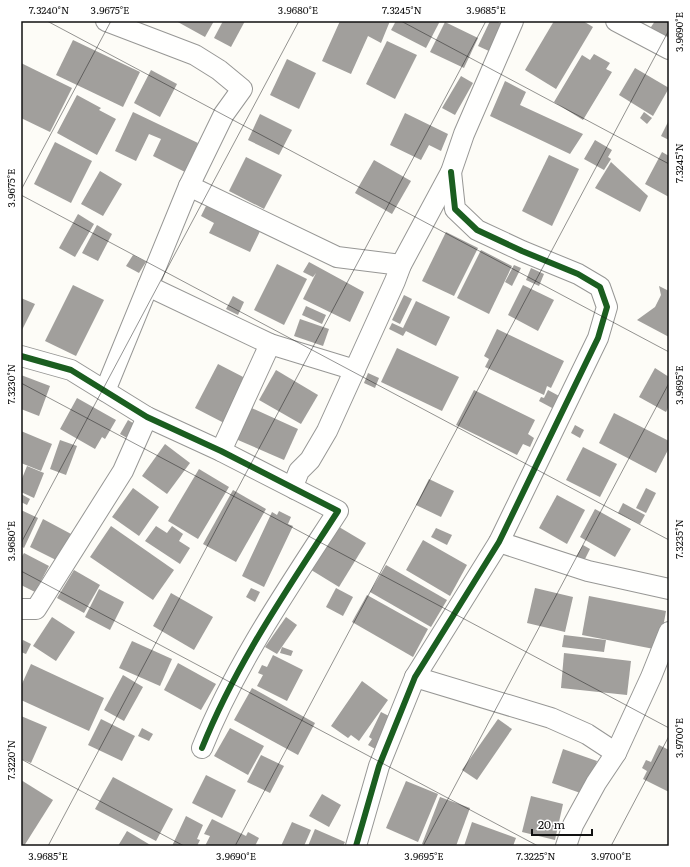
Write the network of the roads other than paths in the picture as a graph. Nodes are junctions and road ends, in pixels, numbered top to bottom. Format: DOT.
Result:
graph roads {
  1 [pos="106,21"];
  2 [pos="513,21"];
  3 [pos="616,21"];
  4 [pos="669,49"];
  5 [pos="451,172"];
  6 [pos="189,186"];
  7 [pos="401,265"];
  8 [pos="148,286"];
  9 [pos="270,344"];
  10 [pos="21,356"];
  11 [pos="355,370"];
  12 [pos="105,391"];
  13 [pos="147,417"];
  14 [pos="221,451"];
  15 [pos="295,489"];
  16 [pos="499,542"];
  17 [pos="669,589"];
  18 [pos="21,609"];
  19 [pos="669,632"];
  20 [pos="415,677"];
  21 [pos="202,748"];
  22 [pos="616,753"];
  23 [pos="356,846"];
  24 [pos="566,846"];
  1 -- 6 [label="street"];
  2 -- 5 [label="street"];
  3 -- 4 [label="street"];
  5 -- 7 [label="street"];
  5 -- 16 [label="street"];
  6 -- 7 [label="street"];
  6 -- 8 [label="street"];
  7 -- 11 [label="street"];
  8 -- 9 [label="street"];
  8 -- 12 [label="street"];
  9 -- 11 [label="street"];
  9 -- 14 [label="street"];
  10 -- 12 [label="street"];
  11 -- 15 [label="street"];
  12 -- 13 [label="street"];
  13 -- 14 [label="street"];
  13 -- 18 [label="street"];
  14 -- 15 [label="street"];
  15 -- 21 [label="street"];
  16 -- 17 [label="street"];
  16 -- 20 [label="street"];
  19 -- 22 [label="street"];
  20 -- 22 [label="street"];
  20 -- 23 [label="street"];
  22 -- 24 [label="street"];
}
